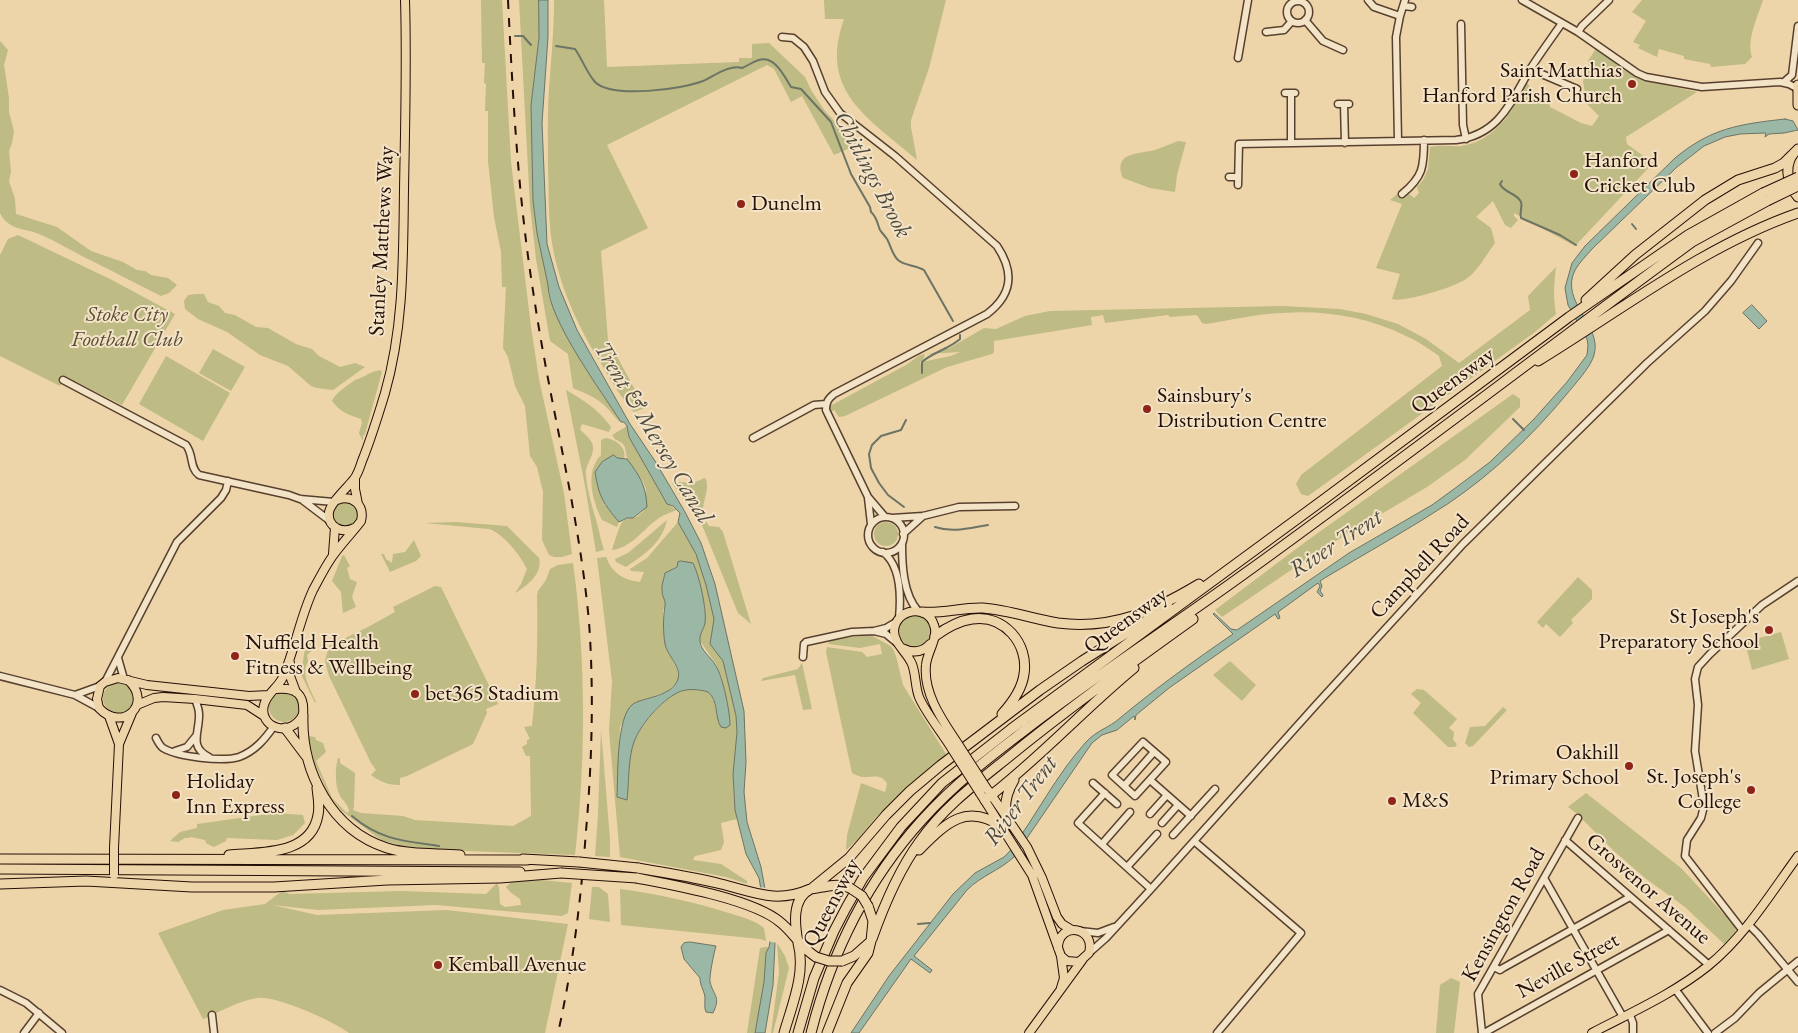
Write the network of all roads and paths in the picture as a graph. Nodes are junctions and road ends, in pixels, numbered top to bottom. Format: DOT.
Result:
graph roads {
  1 [pos="405,0"];
  2 [pos="1248,0"];
  3 [pos="1296,0"];
  4 [pos="1368,0"];
  5 [pos="1522,0"];
  6 [pos="1609,0"];
  7 [pos="1405,3"];
  8 [pos="1412,7"];
  9 [pos="1400,16"];
  10 [pos="1306,20"];
  11 [pos="1292,21"];
  12 [pos="1562,23"];
  13 [pos="1461,24"];
  14 [pos="1798,26"];
  15 [pos="1580,29"];
  16 [pos="1266,32"];
  17 [pos="782,37"];
  18 [pos="1343,50"];
  19 [pos="1238,58"];
  20 [pos="1530,69"];
  21 [pos="1784,82"];
  22 [pos="1576,86"];
  23 [pos="1798,87"];
  24 [pos="1290,93"];
  25 [pos="1344,104"];
  26 [pos="1798,105"];
  27 [pos="1466,139"];
  28 [pos="1424,140"];
  29 [pos="1398,141"];
  30 [pos="1798,141"];
  31 [pos="1291,143"];
  32 [pos="1345,143"];
  33 [pos="1795,152"];
  34 [pos="1229,176"];
  35 [pos="1238,176"];
  36 [pos="1798,177"];
  37 [pos="1238,185"];
  38 [pos="1798,186"];
  39 [pos="1402,194"];
  40 [pos="1798,196"];
  41 [pos="1765,197"];
  42 [pos="1798,213"];
  43 [pos="1758,243"];
  44 [pos="1588,301"];
  45 [pos="1596,318"];
  46 [pos="63,380"];
  47 [pos="826,404"];
  48 [pos="753,438"];
  49 [pos="355,478"];
  50 [pos="228,481"];
  51 [pos="868,497"];
  52 [pos="300,498"];
  53 [pos="335,501"];
  54 [pos="358,504"];
  55 [pos="1015,506"];
  56 [pos="923,516"];
  57 [pos="885,517"];
  58 [pos="892,518"];
  59 [pos="332,524"];
  60 [pos="871,524"];
  61 [pos="354,528"];
  62 [pos="904,534"];
  63 [pos="902,541"];
  64 [pos="882,552"];
  65 [pos="332,556"];
  66 [pos="1238,562"];
  67 [pos="1242,575"];
  68 [pos="1798,581"];
  69 [pos="920,612"];
  70 [pos="1193,619"];
  71 [pos="898,620"];
  72 [pos="874,631"];
  73 [pos="933,640"];
  74 [pos="900,645"];
  75 [pos="803,657"];
  76 [pos="118,658"];
  77 [pos="290,659"];
  78 [pos="0,676"];
  79 [pos="126,680"];
  80 [pos="103,684"];
  81 [pos="276,689"];
  82 [pos="296,692"];
  83 [pos="74,695"];
  84 [pos="268,695"];
  85 [pos="196,699"];
  86 [pos="137,705"];
  87 [pos="99,708"];
  88 [pos="132,713"];
  89 [pos="303,715"];
  90 [pos="109,716"];
  91 [pos="264,716"];
  92 [pos="994,724"];
  93 [pos="274,726"];
  94 [pos="285,728"];
  95 [pos="196,734"];
  96 [pos="156,738"];
  97 [pos="119,744"];
  98 [pos="955,747"];
  99 [pos="173,751"];
  100 [pos="1154,752"];
  101 [pos="306,756"];
  102 [pos="212,758"];
  103 [pos="1016,776"];
  104 [pos="1150,780"];
  105 [pos="1093,783"];
  106 [pos="317,785"];
  107 [pos="1124,786"];
  108 [pos="1216,789"];
  109 [pos="1105,793"];
  110 [pos="986,794"];
  111 [pos="1167,795"];
  112 [pos="1117,804"];
  113 [pos="1178,805"];
  114 [pos="1130,812"];
  115 [pos="1150,814"];
  116 [pos="1006,815"];
  117 [pos="1191,816"];
  118 [pos="1578,818"];
  119 [pos="1162,824"];
  120 [pos="1007,827"];
  121 [pos="1157,834"];
  122 [pos="1174,835"];
  123 [pos="1565,840"];
  124 [pos="1194,841"];
  125 [pos="1102,844"];
  126 [pos="1798,856"];
  127 [pos="0,859"];
  128 [pos="179,859"];
  129 [pos="527,860"];
  130 [pos="905,865"];
  131 [pos="1127,867"];
  132 [pos="0,869"];
  133 [pos="448,871"];
  134 [pos="561,873"];
  135 [pos="116,878"];
  136 [pos="1544,878"];
  137 [pos="387,880"];
  138 [pos="0,884"];
  139 [pos="810,889"];
  140 [pos="1151,889"];
  141 [pos="1630,897"];
  142 [pos="1117,925"];
  143 [pos="1745,928"];
  144 [pos="1573,929"];
  145 [pos="1076,930"];
  146 [pos="1669,930"];
  147 [pos="871,940"];
  148 [pos="798,943"];
  149 [pos="1060,952"];
  150 [pos="1089,953"];
  151 [pos="1084,959"];
  152 [pos="1798,961"];
  153 [pos="1709,965"];
  154 [pos="1494,968"];
  155 [pos="1788,970"];
  156 [pos="1596,971"];
  157 [pos="1798,982"];
  158 [pos="1062,988"];
  159 [pos="1675,989"];
  160 [pos="0,990"];
  161 [pos="39,1013"];
  162 [pos="212,1015"];
  163 [pos="1626,1016"];
  164 [pos="24,1033"];
  165 [pos="62,1033"];
  166 [pos="214,1033"];
  167 [pos="784,1033"];
  168 [pos="798,1033"];
  169 [pos="811,1033"];
  170 [pos="827,1033"];
  171 [pos="1029,1033"];
  172 [pos="1217,1033"];
  173 [pos="1483,1033"];
  174 [pos="1592,1033"];
  175 [pos="1633,1033"];
  176 [pos="1708,1033"];
  177 [pos="1715,1033"];
  1 -- 49 [label="main road, Stanley Matthews Way"];
  2 -- 19 [label="street"];
  3 -- 10 [label="street"];
  3 -- 11 [label="street"];
  4 -- 9 [label="street"];
  5 -- 12 [label="street"];
  6 -- 15 [label="street"];
  7 -- 8 [label="street"];
  7 -- 9 [label="street"];
  9 -- 29 [label="street"];
  10 -- 11 [label="street"];
  10 -- 18 [label="street"];
  11 -- 16 [label="street"];
  12 -- 15 [label="street"];
  12 -- 20 [label="street"];
  13 -- 27 [label="street"];
  14 -- 21 [label="street"];
  15 -- 21 [label="street"];
  17 -- 47 [label="street"];
  20 -- 22 [label="street"];
  20 -- 27 [label="street"];
  21 -- 23 [label="street"];
  23 -- 26 [label="highway"];
  24 -- 31 [label="street"];
  25 -- 32 [label="street"];
  27 -- 28 [label="street"];
  28 -- 29 [label="street"];
  28 -- 39 [label="street"];
  29 -- 32 [label="street"];
  30 -- 33 [label="highway"];
  31 -- 32 [label="street"];
  31 -- 35 [label="street"];
  33 -- 40 [label="highway"];
  33 -- 44 [label="highway"];
  34 -- 35 [label="street"];
  35 -- 37 [label="street"];
  36 -- 41 [label="highway, bridge"];
  38 -- 41 [label="highway, bridge"];
  41 -- 44 [label="highway"];
  41 -- 45 [label="highway"];
  42 -- 45 [label="highway"];
  43 -- 124 [label="street, Campbell Road"];
  44 -- 66 [label="highway, Queensway"];
  45 -- 67 [label="highway, Queensway"];
  46 -- 50 [label="street"];
  47 -- 48 [label="street"];
  47 -- 51 [label="street"];
  49 -- 53 [label="main road, Stanley Matthews Way"];
  49 -- 54 [label="main road, Stanley Matthews Way"];
  50 -- 52 [label="street"];
  50 -- 76 [label="street"];
  51 -- 57 [label="street"];
  51 -- 60 [label="street"];
  52 -- 53 [label="street"];
  52 -- 59 [label="street"];
  53 -- 54 [label="main road"];
  53 -- 59 [label="main road"];
  54 -- 61 [label="main road"];
  55 -- 56 [label="street"];
  56 -- 58 [label="street"];
  56 -- 62 [label="street"];
  57 -- 58 [label="street"];
  57 -- 60 [label="street"];
  58 -- 62 [label="street"];
  59 -- 61 [label="main road"];
  59 -- 65 [label="main road"];
  60 -- 64 [label="street"];
  61 -- 65 [label="main road"];
  62 -- 63 [label="street"];
  63 -- 64 [label="street"];
  63 -- 69 [label="street"];
  64 -- 71 [label="street"];
  65 -- 77 [label="main road"];
  66 -- 69 [label="highway"];
  66 -- 92 [label="highway"];
  66 -- 168 [label="highway, Queensway"];
  67 -- 70 [label="highway"];
  67 -- 169 [label="highway, Queensway"];
  68 -- 143 [label="street"];
  69 -- 71 [label="main road"];
  69 -- 73 [label="main road"];
  70 -- 103 [label="highway"];
  70 -- 130 [label="highway"];
  71 -- 72 [label="street"];
  71 -- 74 [label="main road"];
  72 -- 74 [label="street"];
  72 -- 75 [label="street"];
  73 -- 74 [label="main road"];
  73 -- 92 [label="highway"];
  73 -- 98 [label="main road"];
  74 -- 98 [label="main road"];
  76 -- 79 [label="street"];
  76 -- 80 [label="street"];
  77 -- 81 [label="main road"];
  77 -- 82 [label="main road"];
  78 -- 83 [label="street"];
  79 -- 80 [label="main road"];
  79 -- 84 [label="main road"];
  79 -- 86 [label="main road"];
  80 -- 83 [label="street"];
  80 -- 87 [label="main road"];
  81 -- 82 [label="main road"];
  81 -- 84 [label="main road"];
  82 -- 89 [label="main road"];
  83 -- 87 [label="street"];
  84 -- 91 [label="main road"];
  85 -- 86 [label="main road"];
  85 -- 91 [label="main road"];
  85 -- 95 [label="street"];
  86 -- 88 [label="main road"];
  87 -- 90 [label="main road"];
  88 -- 90 [label="main road"];
  88 -- 97 [label="main road"];
  89 -- 94 [label="main road"];
  89 -- 101 [label="highway"];
  90 -- 97 [label="main road"];
  91 -- 93 [label="main road"];
  92 -- 139 [label="highway"];
  93 -- 94 [label="main road"];
  93 -- 102 [label="street"];
  94 -- 101 [label="highway"];
  95 -- 99 [label="street"];
  95 -- 102 [label="street"];
  96 -- 99 [label="street"];
  97 -- 135 [label="main road"];
  98 -- 110 [label="main road, bridge"];
  99 -- 102 [label="street"];
  100 -- 104 [label="street"];
  100 -- 107 [label="street"];
  100 -- 107 [label="street"];
  101 -- 106 [label="highway"];
  103 -- 110 [label="highway"];
  103 -- 116 [label="highway"];
  104 -- 107 [label="street"];
  104 -- 111 [label="street"];
  105 -- 109 [label="street"];
  106 -- 128 [label="highway"];
  106 -- 129 [label="highway"];
  108 -- 117 [label="street"];
  109 -- 112 [label="street"];
  109 -- 125 [label="street"];
  110 -- 116 [label="main road"];
  110 -- 120 [label="main road"];
  111 -- 113 [label="street"];
  111 -- 115 [label="street"];
  113 -- 117 [label="street"];
  113 -- 119 [label="street"];
  114 -- 125 [label="street"];
  116 -- 120 [label="main road"];
  117 -- 122 [label="street"];
  118 -- 123 [label="street, Kensington Road"];
  120 -- 130 [label="highway"];
  120 -- 145 [label="main road"];
  120 -- 149 [label="main road"];
  121 -- 131 [label="street"];
  123 -- 136 [label="street, Kensington Road"];
  123 -- 141 [label="street, Grosvenor Avenue"];
  124 -- 140 [label="street, Campbell Road"];
  124 -- 172 [label="street"];
  125 -- 131 [label="street"];
  126 -- 143 [label="main road"];
  127 -- 128 [label="highway"];
  128 -- 129 [label="highway"];
  129 -- 139 [label="highway, bridge"];
  130 -- 147 [label="highway"];
  131 -- 140 [label="street"];
  132 -- 133 [label="highway"];
  133 -- 134 [label="highway"];
  133 -- 137 [label="highway"];
  134 -- 137 [label="highway"];
  134 -- 148 [label="highway, bridge"];
  135 -- 137 [label="highway"];
  135 -- 138 [label="highway"];
  136 -- 144 [label="street"];
  136 -- 154 [label="street, Kensington Road"];
  139 -- 147 [label="highway, bridge"];
  139 -- 148 [label="highway"];
  140 -- 142 [label="street, Campbell Road"];
  141 -- 144 [label="street"];
  141 -- 146 [label="street, Grosvenor Avenue"];
  142 -- 145 [label="street, Campbell Road"];
  142 -- 150 [label="street, Campbell Road"];
  143 -- 153 [label="main road"];
  143 -- 155 [label="street"];
  144 -- 154 [label="street"];
  144 -- 156 [label="street"];
  145 -- 149 [label="main road"];
  145 -- 150 [label="main road"];
  146 -- 153 [label="street, Grosvenor Avenue"];
  146 -- 156 [label="street, Neville Street"];
  147 -- 148 [label="highway, bridge"];
  147 -- 170 [label="highway"];
  148 -- 167 [label="highway"];
  149 -- 151 [label="main road"];
  149 -- 158 [label="main road"];
  150 -- 151 [label="main road"];
  151 -- 158 [label="main road"];
  152 -- 155 [label="street"];
  153 -- 159 [label="main road"];
  154 -- 173 [label="street, Kensington Road"];
  155 -- 157 [label="street"];
  155 -- 177 [label="street"];
  156 -- 163 [label="street"];
  156 -- 173 [label="street, Neville Street"];
  158 -- 171 [label="main road"];
  159 -- 163 [label="main road"];
  159 -- 176 [label="street"];
  160 -- 161 [label="street"];
  161 -- 164 [label="street"];
  161 -- 165 [label="street"];
  162 -- 166 [label="street"];
  163 -- 174 [label="main road"];
  163 -- 175 [label="street"];
}
